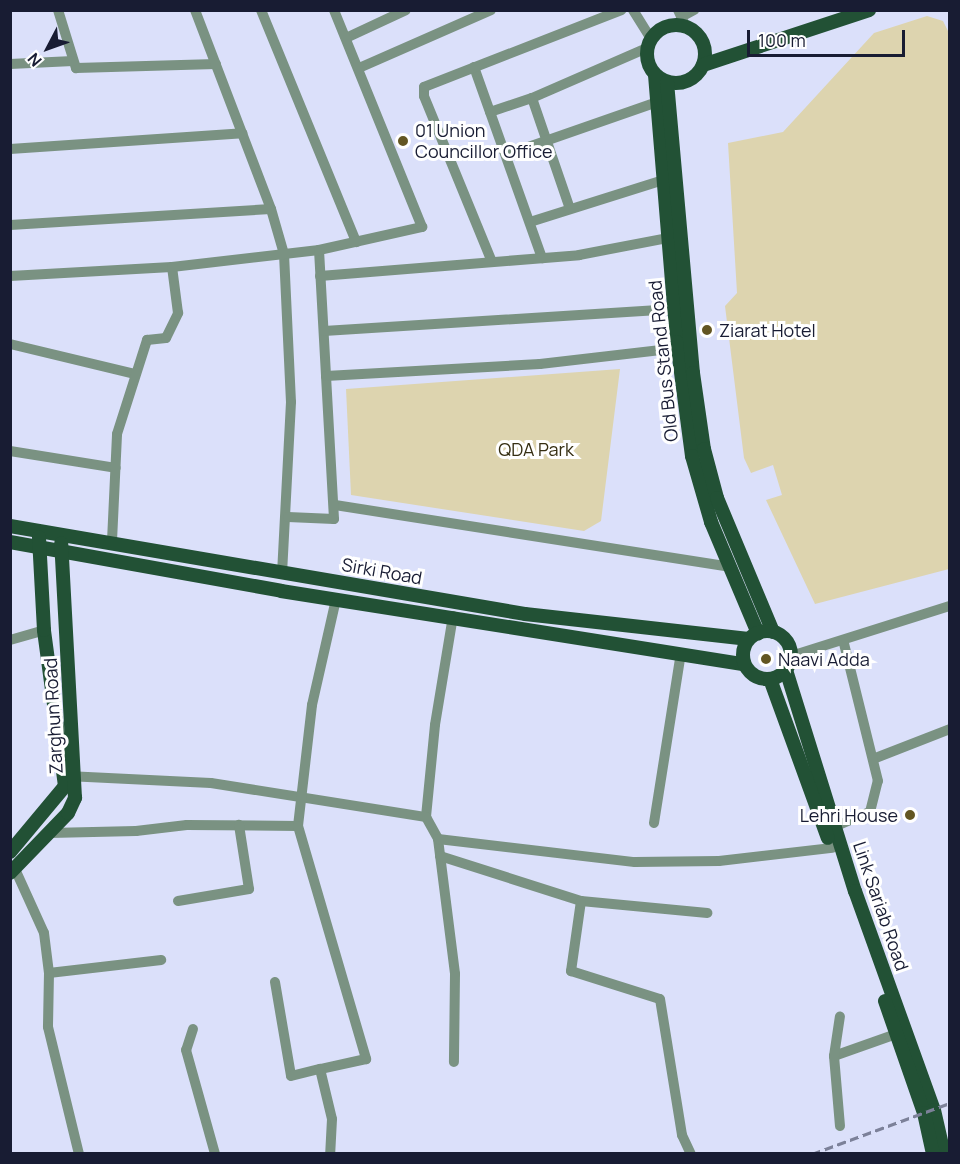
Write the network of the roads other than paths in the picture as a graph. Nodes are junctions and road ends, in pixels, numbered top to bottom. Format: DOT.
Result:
graph roads {
  1 [pos="58,10"];
  2 [pos="195,10"];
  3 [pos="261,10"];
  4 [pos="334,10"];
  5 [pos="406,10"];
  6 [pos="491,10"];
  7 [pos="622,10"];
  8 [pos="633,10"];
  9 [pos="694,10"];
  10 [pos="869,10"];
  11 [pos="682,18"];
  12 [pos="346,38"];
  13 [pos="649,44"];
  14 [pos="73,61"];
  15 [pos="10,64"];
  16 [pos="216,64"];
  17 [pos="703,65"];
  18 [pos="474,67"];
  19 [pos="359,68"];
  20 [pos="655,75"];
  21 [pos="668,82"];
  22 [pos="532,98"];
  23 [pos="657,102"];
  24 [pos="490,112"];
  25 [pos="242,133"];
  26 [pos="546,140"];
  27 [pos="10,149"];
  28 [pos="508,154"];
  29 [pos="663,180"];
  30 [pos="271,209"];
  31 [pos="570,209"];
  32 [pos="530,222"];
  33 [pos="10,225"];
  34 [pos="668,238"];
  35 [pos="356,242"];
  36 [pos="319,250"];
  37 [pos="284,254"];
  38 [pos="542,258"];
  39 [pos="492,262"];
  40 [pos="172,267"];
  41 [pos="10,276"];
  42 [pos="320,276"];
  43 [pos="674,309"];
  44 [pos="324,331"];
  45 [pos="10,344"];
  46 [pos="678,348"];
  47 [pos="135,374"];
  48 [pos="326,376"];
  49 [pos="10,451"];
  50 [pos="116,468"];
  51 [pos="334,505"];
  52 [pos="288,517"];
  53 [pos="10,526"];
  54 [pos="39,531"];
  55 [pos="61,532"];
  56 [pos="112,541"];
  57 [pos="10,542"];
  58 [pos="39,545"];
  59 [pos="61,550"];
  60 [pos="731,567"];
  61 [pos="282,572"];
  62 [pos="336,599"];
  63 [pos="950,606"];
  64 [pos="453,616"];
  65 [pos="44,630"];
  66 [pos="773,632"];
  67 [pos="753,636"];
  68 [pos="10,640"];
  69 [pos="843,640"];
  70 [pos="681,653"];
  71 [pos="791,656"];
  72 [pos="744,664"];
  73 [pos="786,670"];
  74 [pos="770,679"];
  75 [pos="950,729"];
  76 [pos="873,759"];
  77 [pos="70,776"];
  78 [pos="303,796"];
  79 [pos="426,817"];
  80 [pos="654,823"];
  81 [pos="239,825"];
  82 [pos="298,826"];
  83 [pos="834,827"];
  84 [pos="50,833"];
  85 [pos="438,839"];
  86 [pos="832,848"];
  87 [pos="10,852"];
  88 [pos="440,856"];
  89 [pos="13,871"];
  90 [pos="178,901"];
  91 [pos="581,901"];
  92 [pos="706,913"];
  93 [pos="161,960"];
  94 [pos="49,973"];
  95 [pos="275,982"];
  96 [pos="840,1016"];
  97 [pos="193,1029"];
  98 [pos="896,1034"];
  99 [pos="834,1056"];
  100 [pos="454,1062"];
  101 [pos="320,1069"];
  102 [pos="840,1126"];
  103 [pos="79,1154"];
  104 [pos="215,1154"];
  105 [pos="330,1154"];
  106 [pos="691,1154"];
  107 [pos="933,1154"];
  108 [pos="944,1154"];
  1 -- 14 [label="street"];
  2 -- 16 [label="street"];
  3 -- 35 [label="street"];
  4 -- 12 [label="street"];
  5 -- 12 [label="street"];
  6 -- 19 [label="street"];
  7 -- 18 [label="street"];
  8 -- 13 [label="street"];
  9 -- 11 [label="street"];
  10 -- 17 [label="main road"];
  11 -- 13 [label="main road"];
  11 -- 17 [label="main road"];
  12 -- 19 [label="street"];
  13 -- 20 [label="main road"];
  13 -- 22 [label="street"];
  14 -- 15 [label="street"];
  14 -- 16 [label="street"];
  16 -- 25 [label="street"];
  17 -- 21 [label="main road"];
  18 -- 24 [label="street"];
  18 -- 39 [label="street"];
  19 -- 35 [label="street"];
  20 -- 21 [label="main road"];
  20 -- 23 [label="main road, Old Bus Stand Road"];
  21 -- 66 [label="main road, Old Bus Stand Road"];
  22 -- 24 [label="street"];
  22 -- 26 [label="street"];
  23 -- 26 [label="street"];
  23 -- 29 [label="main road, Old Bus Stand Road"];
  24 -- 28 [label="street"];
  25 -- 27 [label="street"];
  25 -- 30 [label="street"];
  26 -- 28 [label="street"];
  26 -- 31 [label="street"];
  28 -- 32 [label="street"];
  29 -- 31 [label="street"];
  29 -- 34 [label="main road, Old Bus Stand Road"];
  30 -- 33 [label="street"];
  30 -- 37 [label="street"];
  31 -- 32 [label="street"];
  32 -- 38 [label="street"];
  34 -- 38 [label="street"];
  34 -- 43 [label="main road, Old Bus Stand Road"];
  35 -- 36 [label="street"];
  36 -- 37 [label="street"];
  36 -- 42 [label="street"];
  37 -- 40 [label="street"];
  37 -- 52 [label="street"];
  38 -- 39 [label="street"];
  39 -- 42 [label="street"];
  40 -- 41 [label="street"];
  40 -- 47 [label="street"];
  42 -- 44 [label="street"];
  43 -- 44 [label="street"];
  43 -- 46 [label="main road, Old Bus Stand Road"];
  44 -- 48 [label="street"];
  45 -- 47 [label="street"];
  46 -- 48 [label="street"];
  46 -- 60 [label="main road, Old Bus Stand Road"];
  47 -- 50 [label="street"];
  48 -- 51 [label="street"];
  49 -- 50 [label="street"];
  50 -- 56 [label="street"];
  51 -- 52 [label="street"];
  51 -- 60 [label="street"];
  52 -- 61 [label="street"];
  53 -- 54 [label="main road, Sirki Road"];
  54 -- 55 [label="main road, Sirki Road"];
  54 -- 58 [label="main road"];
  55 -- 56 [label="main road, Sirki Road"];
  55 -- 59 [label="main road, Zarghun Road"];
  56 -- 61 [label="main road, Sirki Road"];
  57 -- 58 [label="main road, Sirki Road"];
  58 -- 59 [label="main road, Sirki Road"];
  58 -- 65 [label="main road"];
  59 -- 62 [label="main road, Sirki Road"];
  59 -- 77 [label="main road, Zarghun Road"];
  60 -- 67 [label="main road, Old Bus Stand Road"];
  61 -- 67 [label="main road, Sirki Road"];
  62 -- 64 [label="main road, Sirki Road"];
  62 -- 78 [label="street"];
  63 -- 69 [label="street"];
  64 -- 70 [label="main road, Sirki Road"];
  64 -- 79 [label="street"];
  65 -- 68 [label="street"];
  65 -- 77 [label="main road"];
  66 -- 67 [label="main road"];
  66 -- 71 [label="main road"];
  67 -- 72 [label="main road"];
  69 -- 71 [label="street"];
  69 -- 76 [label="street"];
  70 -- 72 [label="main road, Sirki Road"];
  70 -- 80 [label="street"];
  71 -- 73 [label="main road"];
  72 -- 74 [label="main road"];
  73 -- 74 [label="main road"];
  73 -- 83 [label="main road, Link Sariab Road"];
  74 -- 86 [label="main road, Link Sariab Road"];
  75 -- 76 [label="street"];
  76 -- 83 [label="street"];
  77 -- 78 [label="street"];
  77 -- 84 [label="main road, Zarghun Road"];
  77 -- 87 [label="main road"];
  78 -- 79 [label="street"];
  78 -- 82 [label="street"];
  79 -- 85 [label="street"];
  81 -- 82 [label="street"];
  81 -- 84 [label="street"];
  81 -- 90 [label="street"];
  82 -- 101 [label="street"];
  83 -- 108 [label="main road, Link Sariab Road"];
  84 -- 89 [label="main road, Zarghun Road"];
  85 -- 86 [label="street"];
  85 -- 88 [label="street"];
  86 -- 98 [label="main road, Link Sariab Road"];
  88 -- 91 [label="street"];
  88 -- 100 [label="street"];
  89 -- 94 [label="street"];
  91 -- 92 [label="street"];
  91 -- 106 [label="street"];
  93 -- 94 [label="street"];
  94 -- 103 [label="street"];
  95 -- 101 [label="street"];
  96 -- 99 [label="street"];
  97 -- 104 [label="street"];
  98 -- 99 [label="street"];
  98 -- 107 [label="main road, Link Sariab Road"];
  99 -- 102 [label="street"];
  101 -- 105 [label="street"];
}
